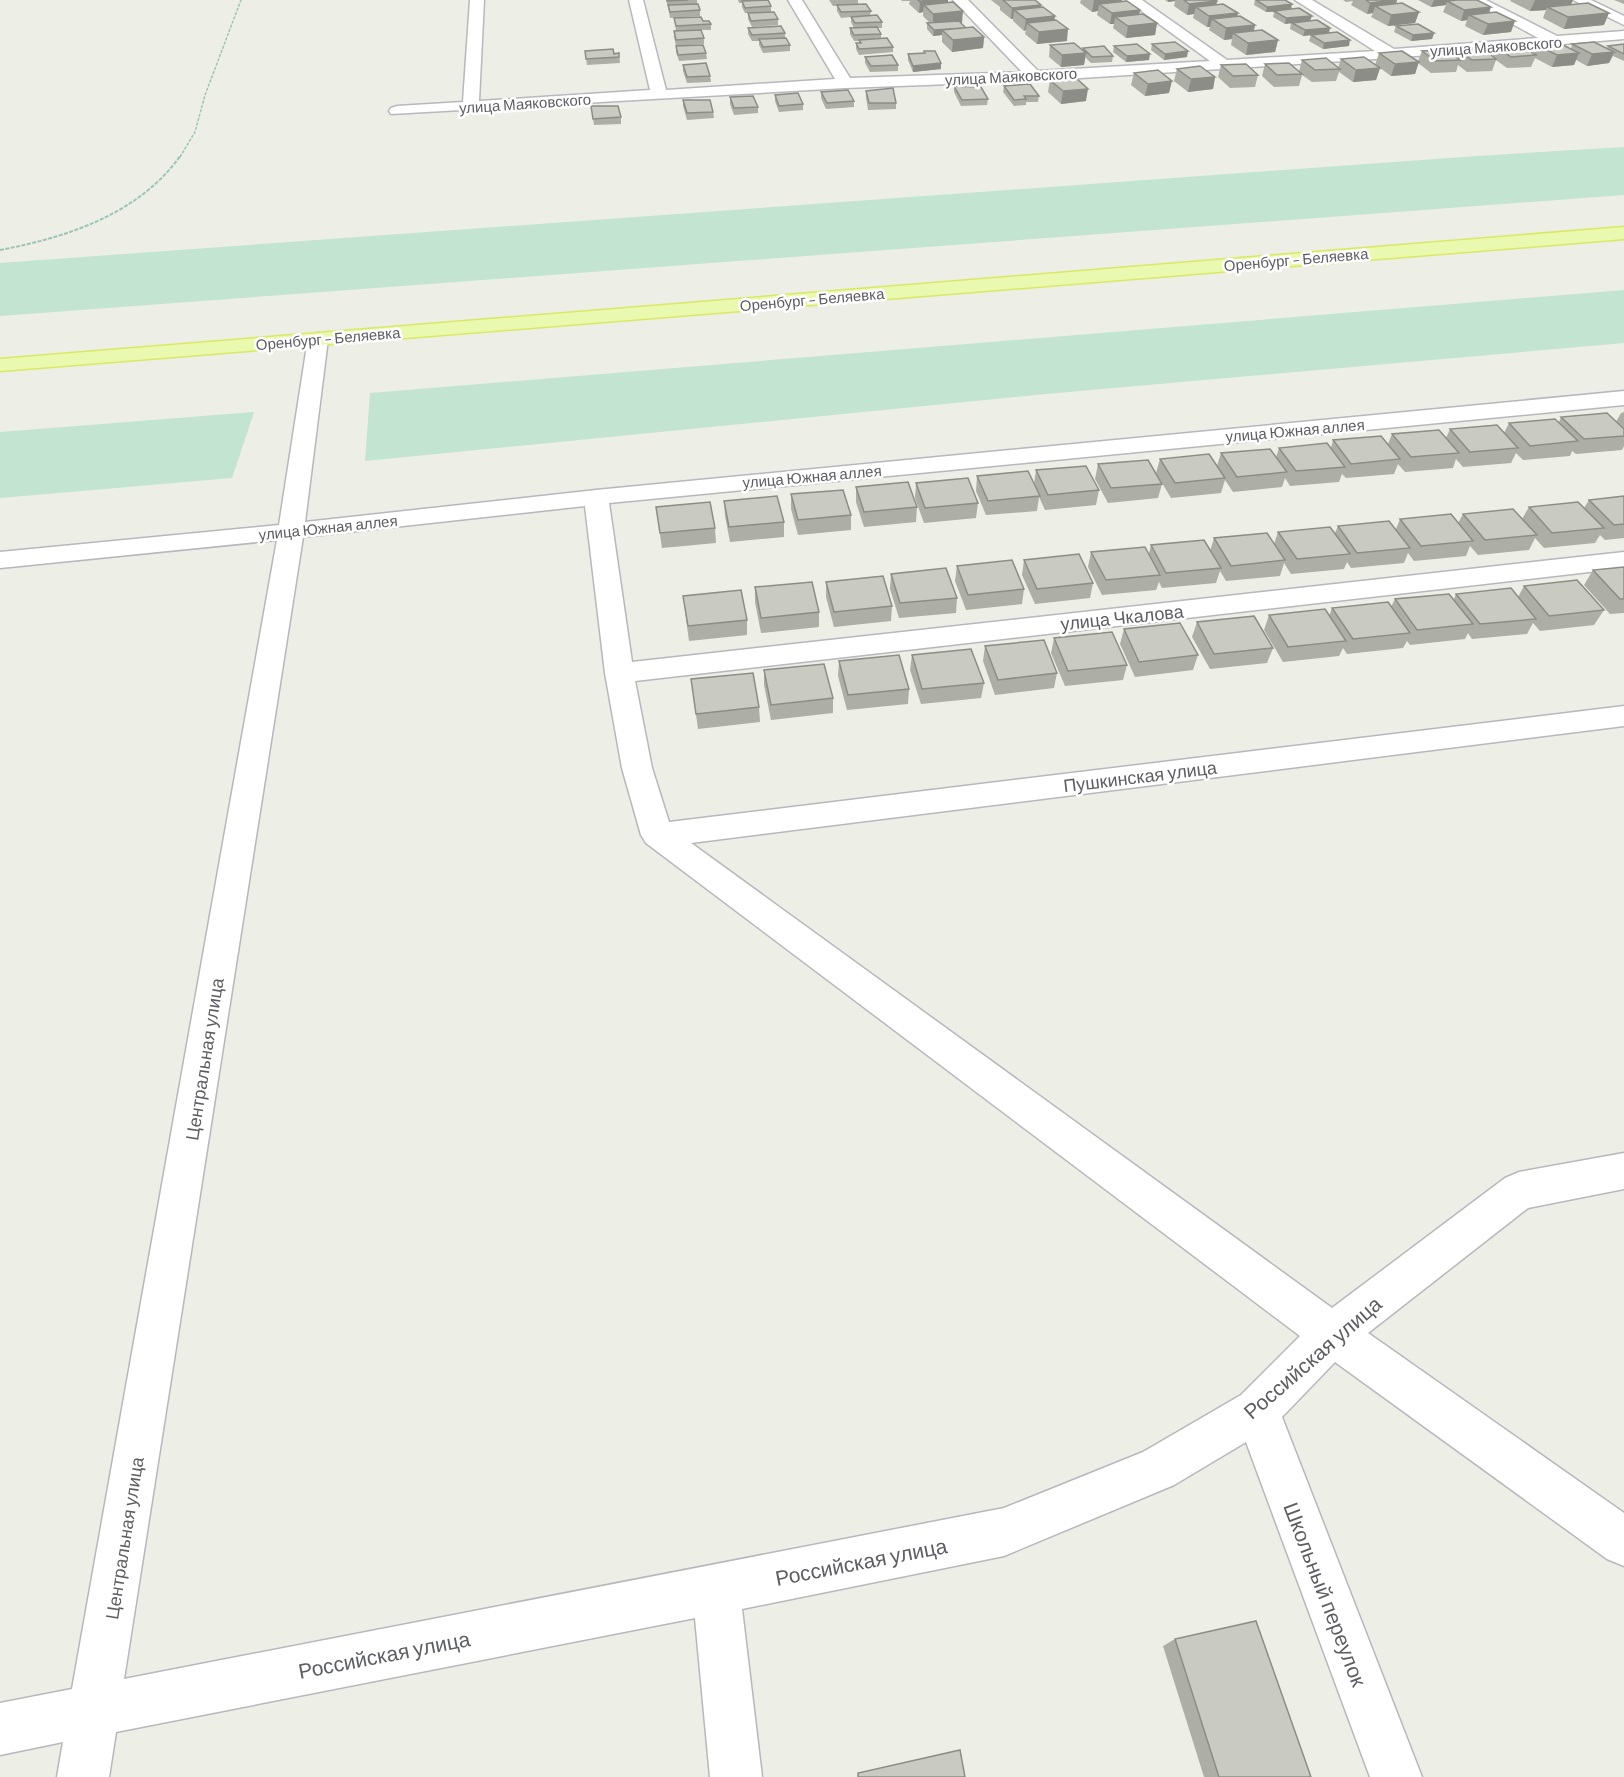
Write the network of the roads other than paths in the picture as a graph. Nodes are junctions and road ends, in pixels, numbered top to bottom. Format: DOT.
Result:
graph roads {
  1 [pos="477,0"];
  2 [pos="636,0"];
  3 [pos="795,0"];
  4 [pos="960,0"];
  5 [pos="1133,0"];
  6 [pos="1302,0"];
  7 [pos="1476,0"];
  8 [pos="1580,0"];
  9 [pos="1624,21"];
  10 [pos="1624,35"];
  11 [pos="1557,42"];
  12 [pos="1391,54"];
  13 [pos="1224,64"];
  14 [pos="1034,76"];
  15 [pos="845,83"];
  16 [pos="659,93"];
  17 [pos="471,106"];
  18 [pos="397,111"];
  19 [pos="1624,233"];
  20 [pos="318,339"];
  21 [pos="0,365"];
  22 [pos="1624,398"];
  23 [pos="596,497"];
  24 [pos="291,531"];
  25 [pos="0,560"];
  26 [pos="1624,560"];
  27 [pos="619,673"];
  28 [pos="1624,716"];
  29 [pos="657,835"];
  30 [pos="1624,1171"];
  31 [pos="1332,1334"];
  32 [pos="1257,1411"];
  33 [pos="1624,1542"];
  34 [pos="716,1590"];
  35 [pos="96,1710"];
  36 [pos="0,1729"];
  37 [pos="83,1777"];
  38 [pos="736,1777"];
  39 [pos="1396,1777"];
  1 -- 17 [label="street"];
  2 -- 16 [label="street"];
  3 -- 15 [label="street"];
  4 -- 14 [label="street"];
  5 -- 13 [label="street"];
  6 -- 12 [label="street"];
  7 -- 11 [label="street"];
  8 -- 9 [label="street"];
  10 -- 11 [label="street, улица Маяковского"];
  11 -- 12 [label="street, улица Маяковского"];
  12 -- 13 [label="street, улица Маяковского"];
  13 -- 14 [label="street, улица Маяковского"];
  14 -- 15 [label="street, улица Маяковского"];
  15 -- 16 [label="street, улица Маяковского"];
  16 -- 17 [label="street, улица Маяковского"];
  17 -- 18 [label="street, улица Маяковского"];
  19 -- 20 [label="main road, Оренбург – Беляевка"];
  20 -- 21 [label="main road, Оренбург – Беляевка"];
  20 -- 24 [label="street, Центральная улица"];
  22 -- 23 [label="street, улица Южная аллея"];
  23 -- 24 [label="street, улица Южная аллея"];
  23 -- 27 [label="street"];
  24 -- 25 [label="street, улица Южная аллея"];
  24 -- 35 [label="street, Центральная улица"];
  26 -- 27 [label="street, улица Чкалова"];
  27 -- 29 [label="street"];
  28 -- 29 [label="street, Пушкинская улица"];
  29 -- 31 [label="street"];
  30 -- 31 [label="street, Российская улица"];
  31 -- 32 [label="street, Российская улица"];
  31 -- 33 [label="street"];
  32 -- 34 [label="street, Российская улица"];
  32 -- 39 [label="street, Школьный переулок"];
  34 -- 35 [label="street, Российская улица"];
  34 -- 38 [label="street"];
  35 -- 36 [label="street, Российская улица"];
  35 -- 37 [label="street, Центральная улица"];
}
